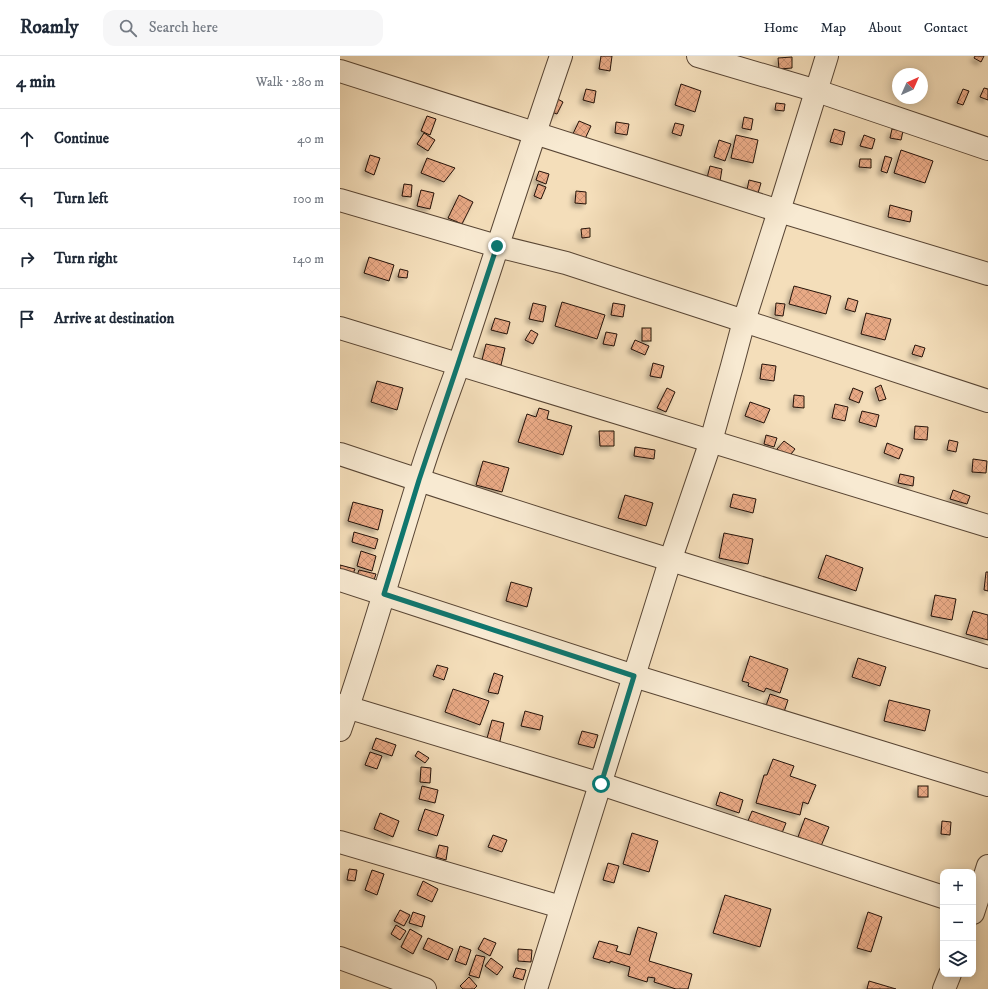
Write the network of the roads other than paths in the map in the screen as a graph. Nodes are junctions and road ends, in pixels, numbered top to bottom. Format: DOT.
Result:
graph roads {
  1 [pos="561,56"];
  2 [pos="698,56"];
  3 [pos="827,56"];
  4 [pos="340,71"];
  5 [pos="817,91"];
  6 [pos="534,133"];
  7 [pos="988,149"];
  8 [pos="340,200"];
  9 [pos="779,211"];
  10 [pos="497,246"];
  11 [pos="988,274"];
  12 [pos="744,321"];
  13 [pos="340,328"];
  14 [pos="458,364"];
  15 [pos="988,401"];
  16 [pos="711,441"];
  17 [pos="340,454"];
  18 [pos="419,480"];
  19 [pos="988,526"];
  20 [pos="670,561"];
  21 [pos="340,580"];
  22 [pos="384,594"];
  23 [pos="988,657"];
  24 [pos="634,676"];
  25 [pos="344,706"];
  26 [pos="340,730"];
  27 [pos="601,784"];
  28 [pos="988,785"];
  29 [pos="340,842"];
  30 [pos="988,866"];
  31 [pos="940,896"];
  32 [pos="561,908"];
  33 [pos="977,910"];
  34 [pos="340,958"];
  35 [pos="949,977"];
  36 [pos="425,989"];
  37 [pos="536,989"];
  38 [pos="944,989"];
  1 -- 6 [label="street"];
  2 -- 5 [label="street"];
  3 -- 5 [label="street"];
  4 -- 6 [label="street"];
  5 -- 7 [label="street"];
  5 -- 9 [label="street"];
  6 -- 9 [label="street"];
  6 -- 10 [label="street"];
  8 -- 10 [label="street"];
  9 -- 11 [label="street"];
  9 -- 12 [label="street"];
  10 -- 12 [label="street"];
  10 -- 14 [label="street"];
  12 -- 15 [label="street"];
  12 -- 16 [label="street"];
  13 -- 14 [label="street"];
  14 -- 16 [label="street"];
  14 -- 18 [label="street"];
  16 -- 19 [label="street"];
  16 -- 20 [label="street"];
  17 -- 18 [label="street"];
  18 -- 20 [label="street"];
  18 -- 22 [label="street"];
  20 -- 23 [label="street"];
  20 -- 24 [label="street"];
  21 -- 22 [label="street"];
  22 -- 24 [label="street"];
  22 -- 25 [label="street"];
  24 -- 27 [label="street"];
  24 -- 28 [label="street"];
  25 -- 26 [label="street"];
  25 -- 27 [label="street"];
  27 -- 31 [label="street"];
  27 -- 32 [label="street"];
  29 -- 32 [label="street"];
  30 -- 33 [label="street"];
  32 -- 37 [label="street"];
  34 -- 36 [label="street"];
  35 -- 38 [label="street"];
}
